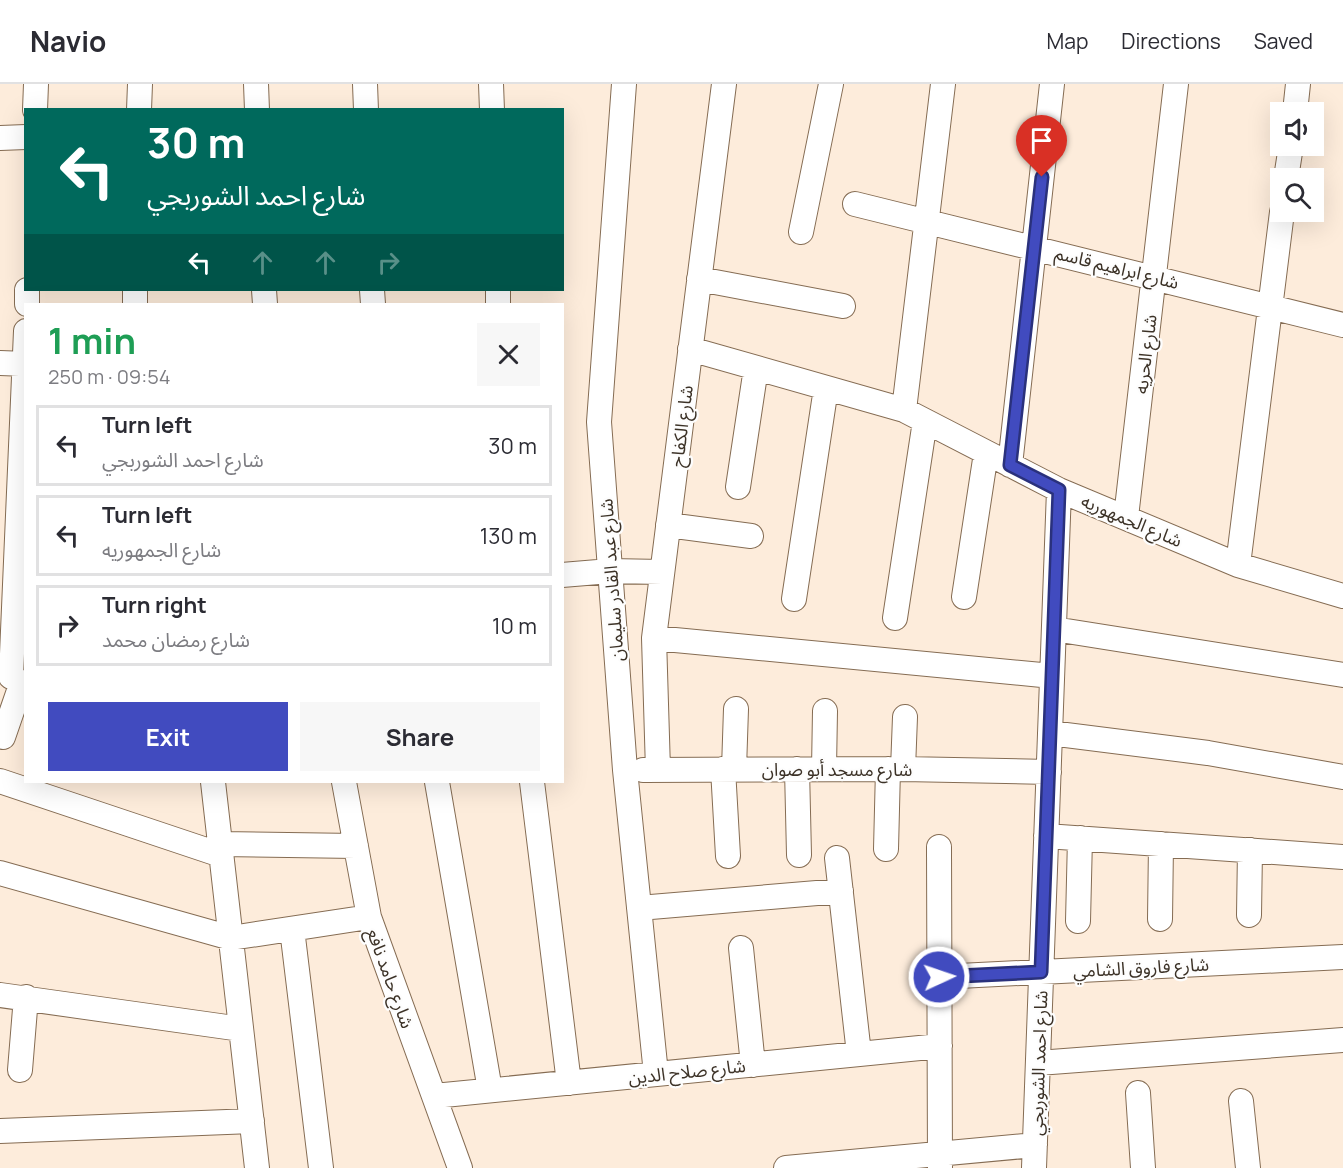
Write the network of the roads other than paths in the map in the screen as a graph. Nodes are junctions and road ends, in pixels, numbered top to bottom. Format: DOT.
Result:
graph roads {
  1 [pos="36,84"];
  2 [pos="140,84"];
  3 [pos="256,84"];
  4 [pos="366,84"];
  5 [pos="491,84"];
  6 [pos="624,84"];
  7 [pos="724,84"];
  8 [pos="831,84"];
  9 [pos="943,84"];
  10 [pos="1052,84"];
  11 [pos="1176,84"];
  12 [pos="1298,84"];
  13 [pos="1296,102"];
  14 [pos="35,108"];
  15 [pos="139,108"];
  16 [pos="257,108"];
  17 [pos="366,108"];
  18 [pos="492,108"];
  19 [pos="24,137"];
  20 [pos="0,138"];
  21 [pos="855,204"];
  22 [pos="927,221"];
  23 [pos="1281,222"];
  24 [pos="801,231"];
  25 [pos="1034,247"];
  26 [pos="1154,276"];
  27 [pos="699,279"];
  28 [pos="843,306"];
  29 [pos="1270,306"];
  30 [pos="1343,326"];
  31 [pos="690,349"];
  32 [pos="0,363"];
  33 [pos="24,364"];
  34 [pos="756,368"];
  35 [pos="826,388"];
  36 [pos="24,393"];
  37 [pos="915,415"];
  38 [pos="986,453"];
  39 [pos="1010,465"];
  40 [pos="738,487"];
  41 [pos="1059,490"];
  42 [pos="1126,517"];
  43 [pos="668,525"];
  44 [pos="751,536"];
  45 [pos="1238,565"];
  46 [pos="610,571"];
  47 [pos="662,572"];
  48 [pos="564,575"];
  49 [pos="1343,596"];
  50 [pos="964,597"];
  51 [pos="794,599"];
  52 [pos="894,618"];
  53 [pos="1054,629"];
  54 [pos="654,638"];
  55 [pos="1343,675"];
  56 [pos="1052,676"];
  57 [pos="14,678"];
  58 [pos="736,709"];
  59 [pos="825,711"];
  60 [pos="905,717"];
  61 [pos="1050,733"];
  62 [pos="3,736"];
  63 [pos="797,769"];
  64 [pos="824,769"];
  65 [pos="896,769"];
  66 [pos="625,770"];
  67 [pos="658,770"];
  68 [pos="729,770"];
  69 [pos="1049,772"];
  70 [pos="1343,777"];
  71 [pos="0,781"];
  72 [pos="213,783"];
  73 [pos="344,783"];
  74 [pos="436,783"];
  75 [pos="532,783"];
  76 [pos="1046,836"];
  77 [pos="1080,838"];
  78 [pos="1161,844"];
  79 [pos="356,846"];
  80 [pos="939,847"];
  81 [pos="220,849"];
  82 [pos="886,849"];
  83 [pos="1250,850"];
  84 [pos="800,855"];
  85 [pos="728,856"];
  86 [pos="1343,857"];
  87 [pos="837,858"];
  88 [pos="0,873"];
  89 [pos="841,891"];
  90 [pos="639,908"];
  91 [pos="1249,915"];
  92 [pos="369,917"];
  93 [pos="1160,919"];
  94 [pos="1078,921"];
  95 [pos="292,929"];
  96 [pos="231,938"];
  97 [pos="741,948"];
  98 [pos="1343,957"];
  99 [pos="1041,972"];
  100 [pos="939,977"];
  101 [pos="0,995"];
  102 [pos="26,997"];
  103 [pos="241,1029"];
  104 [pos="1343,1040"];
  105 [pos="940,1046"];
  106 [pos="859,1054"];
  107 [pos="1038,1064"];
  108 [pos="753,1065"];
  109 [pos="20,1070"];
  110 [pos="656,1074"];
  111 [pos="568,1083"];
  112 [pos="490,1090"];
  113 [pos="1138,1093"];
  114 [pos="434,1096"];
  115 [pos="1241,1101"];
  116 [pos="252,1121"];
  117 [pos="0,1131"];
  118 [pos="1034,1156"];
  119 [pos="940,1160"];
  120 [pos="257,1168"];
  121 [pos="321,1168"];
  122 [pos="460,1168"];
  123 [pos="786,1168"];
  124 [pos="1143,1168"];
  125 [pos="1248,1168"];
  1 -- 14 [label="street"];
  2 -- 15 [label="street"];
  3 -- 16 [label="street"];
  4 -- 17 [label="street"];
  5 -- 18 [label="street"];
  6 -- 46 [label="street, شارع عبد القادر سليمان"];
  7 -- 27 [label="street, شارع الكفاح"];
  8 -- 24 [label="street"];
  9 -- 22 [label="street"];
  10 -- 25 [label="street"];
  11 -- 26 [label="street, شارع الحريه"];
  12 -- 13 [label="street"];
  19 -- 20 [label="street"];
  21 -- 22 [label="street, شارع ابراهيم قاسم"];
  22 -- 25 [label="street, شارع ابراهيم قاسم"];
  22 -- 37 [label="street"];
  23 -- 29 [label="street"];
  25 -- 26 [label="street, شارع ابراهيم قاسم"];
  25 -- 39 [label="street"];
  26 -- 29 [label="street, شارع ابراهيم قاسم"];
  26 -- 42 [label="street, شارع الحريه"];
  27 -- 28 [label="street"];
  27 -- 31 [label="street, شارع الكفاح"];
  29 -- 30 [label="street, شارع ابراهيم قاسم"];
  29 -- 45 [label="street"];
  31 -- 34 [label="street, شارع الجمهوريه"];
  31 -- 43 [label="street, شارع الكفاح"];
  32 -- 33 [label="street"];
  34 -- 35 [label="street, شارع الجمهوريه"];
  34 -- 40 [label="street"];
  35 -- 37 [label="street, شارع الجمهوريه"];
  35 -- 51 [label="street"];
  36 -- 57 [label="street"];
  37 -- 38 [label="street, شارع الجمهوريه"];
  37 -- 52 [label="street"];
  38 -- 39 [label="street, شارع الجمهوريه"];
  38 -- 50 [label="street"];
  39 -- 41 [label="street, شارع الجمهوريه"];
  41 -- 42 [label="street, شارع الجمهوريه"];
  41 -- 53 [label="street, شارع احمد الشوربجي"];
  42 -- 45 [label="street, شارع الجمهوريه"];
  43 -- 44 [label="street"];
  43 -- 47 [label="street, شارع الكفاح"];
  45 -- 49 [label="street, شارع الجمهوريه"];
  46 -- 47 [label="street"];
  46 -- 48 [label="street"];
  46 -- 66 [label="street, شارع عبد القادر سليمان"];
  47 -- 54 [label="street, شارع الكفاح"];
  53 -- 55 [label="street"];
  53 -- 56 [label="street, شارع احمد الشوربجي"];
  54 -- 56 [label="street"];
  54 -- 67 [label="street, شارع الكفاح"];
  56 -- 61 [label="street, شارع احمد الشوربجي"];
  57 -- 62 [label="street"];
  58 -- 68 [label="street"];
  59 -- 64 [label="street"];
  60 -- 65 [label="street"];
  61 -- 69 [label="street, شارع احمد الشوربجي"];
  61 -- 70 [label="street"];
  63 -- 64 [label="street, شارع مسجد أبو صوان"];
  63 -- 68 [label="street, شارع مسجد أبو صوان"];
  63 -- 84 [label="street"];
  64 -- 65 [label="street, شارع مسجد أبو صوان"];
  65 -- 69 [label="street, شارع مسجد أبو صوان"];
  65 -- 82 [label="street"];
  66 -- 67 [label="street, شارع مسجد أبو صوان"];
  66 -- 90 [label="street, شارع عبد القادر سليمان"];
  67 -- 68 [label="street, شارع مسجد أبو صوان"];
  68 -- 85 [label="street"];
  69 -- 76 [label="street, شارع احمد الشوربجي"];
  71 -- 81 [label="street"];
  72 -- 81 [label="street"];
  73 -- 79 [label="street, شارع حامد نافع"];
  74 -- 112 [label="street"];
  75 -- 111 [label="street"];
  76 -- 77 [label="street"];
  76 -- 99 [label="street, شارع احمد الشوربجي"];
  77 -- 78 [label="street"];
  77 -- 94 [label="street"];
  78 -- 83 [label="street"];
  78 -- 93 [label="street"];
  79 -- 81 [label="street"];
  79 -- 92 [label="street, شارع حامد نافع"];
  80 -- 100 [label="street"];
  81 -- 96 [label="street"];
  83 -- 86 [label="street"];
  83 -- 91 [label="street"];
  87 -- 89 [label="street"];
  88 -- 96 [label="street"];
  89 -- 90 [label="street"];
  89 -- 106 [label="street"];
  90 -- 110 [label="street, شارع عبد القادر سليمان"];
  92 -- 95 [label="street"];
  92 -- 114 [label="street, شارع حامد نافع"];
  95 -- 96 [label="street"];
  95 -- 121 [label="street"];
  96 -- 103 [label="street"];
  97 -- 108 [label="street"];
  98 -- 99 [label="street, شارع فاروق الشامي"];
  99 -- 100 [label="street, شارع فاروق الشامي"];
  99 -- 107 [label="street, شارع احمد الشوربجي"];
  100 -- 105 [label="street"];
  101 -- 102 [label="street"];
  102 -- 103 [label="street"];
  102 -- 109 [label="street"];
  103 -- 116 [label="street"];
  104 -- 107 [label="street"];
  105 -- 106 [label="street, شارع صلاح الدين"];
  105 -- 119 [label="street"];
  106 -- 108 [label="street, شارع صلاح الدين"];
  107 -- 118 [label="street, شارع احمد الشوربجي"];
  108 -- 110 [label="street, شارع صلاح الدين"];
  110 -- 111 [label="street, شارع صلاح الدين"];
  111 -- 112 [label="street, شارع صلاح الدين"];
  112 -- 114 [label="street, شارع صلاح الدين"];
  113 -- 124 [label="street"];
  114 -- 122 [label="street, شارع حامد نافع"];
  115 -- 125 [label="street"];
  116 -- 117 [label="street"];
  116 -- 120 [label="street"];
  118 -- 119 [label="street"];
  119 -- 123 [label="street"];
}
